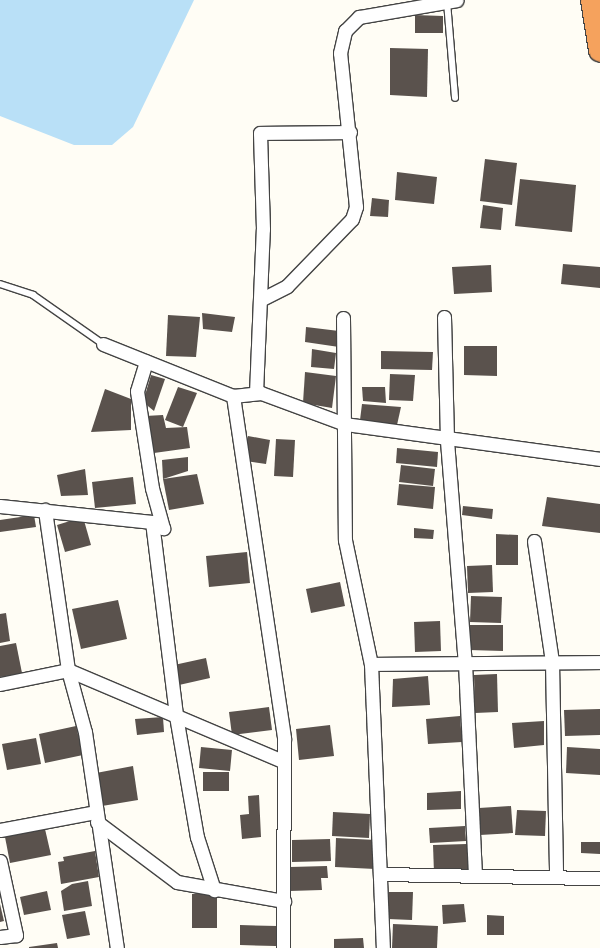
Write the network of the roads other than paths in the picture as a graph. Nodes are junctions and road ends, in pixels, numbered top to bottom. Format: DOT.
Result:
graph roads {
  1 [pos="451,0"];
  2 [pos="592,0"];
  3 [pos="600,50"];
  4 [pos="455,98"];
  5 [pos="350,132"];
  6 [pos="0,284"];
  7 [pos="260,300"];
  8 [pos="444,317"];
  9 [pos="343,318"];
  10 [pos="103,344"];
  11 [pos="146,361"];
  12 [pos="256,393"];
  13 [pos="233,396"];
  14 [pos="345,424"];
  15 [pos="447,441"];
  16 [pos="600,459"];
  17 [pos="0,506"];
  18 [pos="45,510"];
  19 [pos="152,522"];
  20 [pos="534,541"];
  21 [pos="465,662"];
  22 [pos="552,662"];
  23 [pos="600,662"];
  24 [pos="371,664"];
  25 [pos="68,670"];
  26 [pos="0,684"];
  27 [pos="176,716"];
  28 [pos="282,761"];
  29 [pos="97,817"];
  30 [pos="0,830"];
  31 [pos="0,861"];
  32 [pos="382,874"];
  33 [pos="476,876"];
  34 [pos="556,877"];
  35 [pos="600,878"];
  36 [pos="214,890"];
  37 [pos="284,901"];
  38 [pos="0,937"];
  39 [pos="117,948"];
  40 [pos="283,948"];
  41 [pos="383,948"];
  1 -- 4 [label="lane"];
  1 -- 5 [label="street"];
  2 -- 3 [label="highway"];
  5 -- 7 [label="street"];
  5 -- 7 [label="street"];
  6 -- 10 [label="lane"];
  7 -- 12 [label="street"];
  8 -- 15 [label="street"];
  9 -- 14 [label="street"];
  10 -- 11 [label="street"];
  11 -- 13 [label="street"];
  11 -- 19 [label="street"];
  12 -- 13 [label="street"];
  12 -- 14 [label="street"];
  13 -- 28 [label="street"];
  14 -- 15 [label="street"];
  14 -- 24 [label="street"];
  15 -- 16 [label="street"];
  15 -- 21 [label="street"];
  17 -- 18 [label="street"];
  18 -- 19 [label="street"];
  18 -- 25 [label="street"];
  19 -- 27 [label="street"];
  20 -- 22 [label="street"];
  21 -- 22 [label="street"];
  21 -- 24 [label="street"];
  21 -- 33 [label="street"];
  22 -- 23 [label="street"];
  22 -- 34 [label="street"];
  24 -- 32 [label="street"];
  25 -- 26 [label="street"];
  25 -- 27 [label="street"];
  25 -- 29 [label="street"];
  27 -- 28 [label="street"];
  27 -- 36 [label="street"];
  28 -- 37 [label="street"];
  29 -- 30 [label="street"];
  29 -- 36 [label="street"];
  29 -- 39 [label="street"];
  31 -- 38 [label="street"];
  32 -- 33 [label="street"];
  32 -- 41 [label="street"];
  33 -- 34 [label="street"];
  34 -- 35 [label="street"];
  36 -- 37 [label="street"];
  37 -- 40 [label="street"];
}
